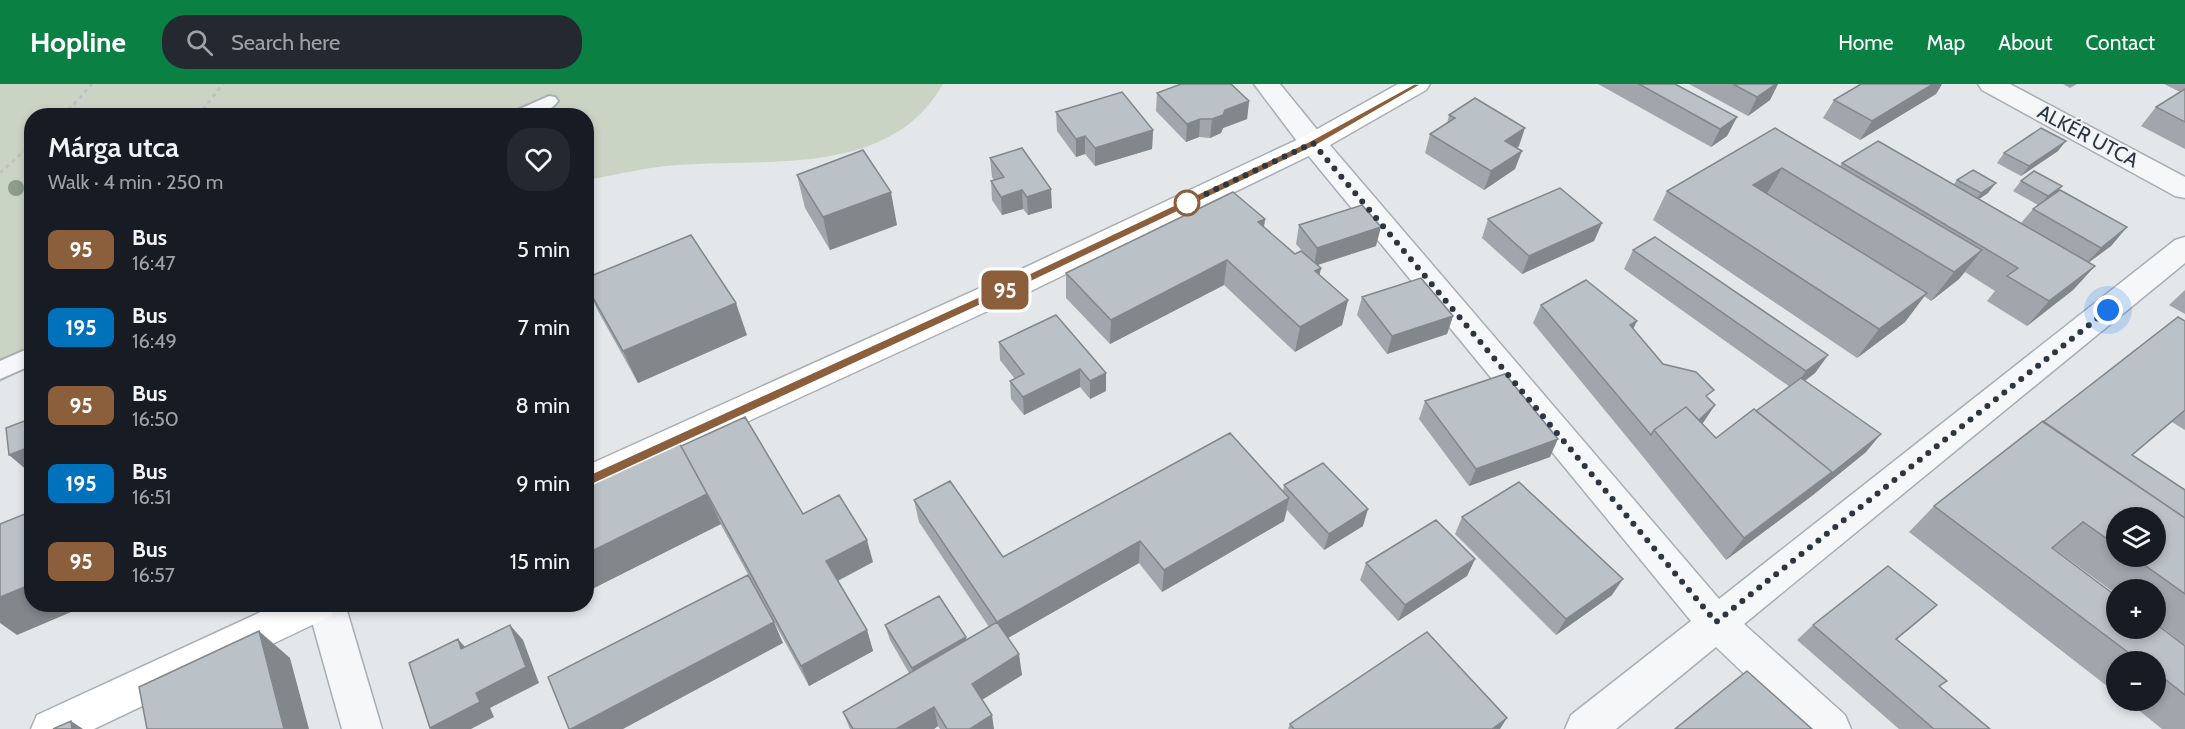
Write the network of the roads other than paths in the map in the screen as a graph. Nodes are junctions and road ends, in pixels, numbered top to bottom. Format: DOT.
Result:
graph roads {
  1 [pos="1267,84"];
  2 [pos="1417,84"];
  3 [pos="1991,84"];
  4 [pos="549,101"];
  5 [pos="535,108"];
  6 [pos="1313,143"];
  7 [pos="2185,189"];
  8 [pos="2185,247"];
  9 [pos="24,359"];
  10 [pos="0,371"];
  11 [pos="594,478"];
  12 [pos="302,612"];
  13 [pos="317,612"];
  14 [pos="1716,622"];
  15 [pos="51,729"];
  16 [pos="362,729"];
  17 [pos="1585,729"];
  18 [pos="1831,729"];
  1 -- 6 [label="street"];
  2 -- 6 [label="street"];
  3 -- 7 [label="street, ALKÉR UTCA"];
  4 -- 5 [label="lane"];
  6 -- 11 [label="street"];
  6 -- 14 [label="street"];
  8 -- 14 [label="street"];
  9 -- 10 [label="lane"];
  12 -- 15 [label="street"];
  13 -- 16 [label="street"];
  14 -- 17 [label="street"];
  14 -- 18 [label="street"];
}
